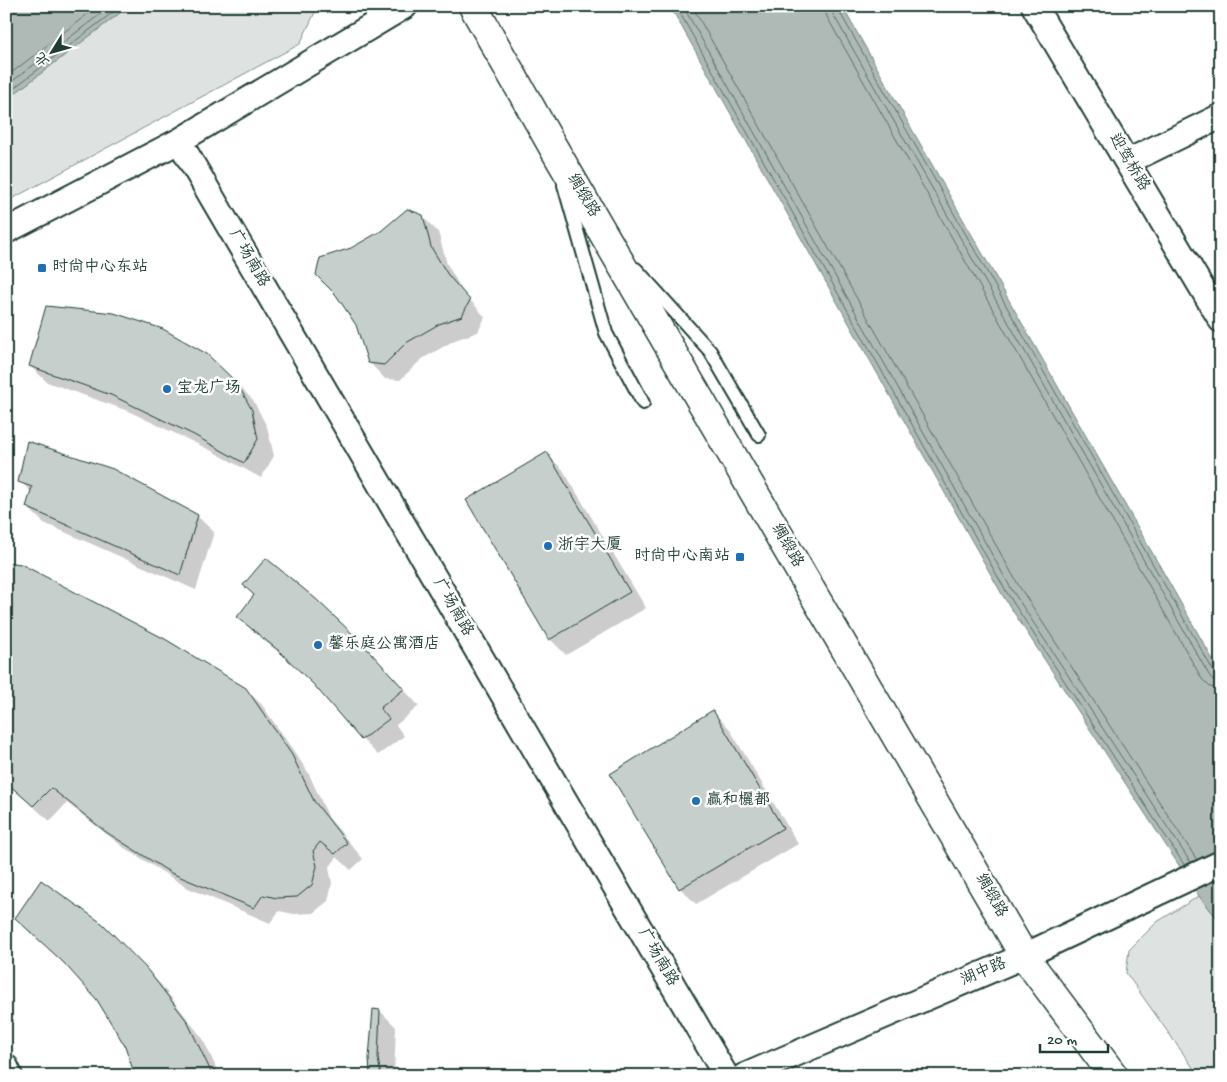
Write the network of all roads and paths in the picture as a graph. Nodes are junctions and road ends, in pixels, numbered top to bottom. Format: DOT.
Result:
graph roads {
  1 [pos="405,6"];
  2 [pos="473,6"];
  3 [pos="1034,6"];
  4 [pos="1221,116"];
  5 [pos="179,141"];
  6 [pos="553,147"];
  7 [pos="1127,162"];
  8 [pos="6,231"];
  9 [pos="606,236"];
  10 [pos="1221,320"];
  11 [pos="643,403"];
  12 [pos="758,435"];
  13 [pos="1221,863"];
  14 [pos="1024,956"];
  15 [pos="6,1067"];
  16 [pos="10,1076"];
  17 [pos="726,1076"];
  18 [pos="744,1076"];
  19 [pos="1114,1076"];
  1 -- 5 [label="street"];
  2 -- 6 [label="street, 绸缎路"];
  3 -- 7 [label="street, 迎驾桥路"];
  4 -- 7 [label="street"];
  5 -- 8 [label="street"];
  5 -- 17 [label="street, 广场南路"];
  6 -- 9 [label="street, 绸缎路"];
  6 -- 11 [label="lane"];
  7 -- 10 [label="street, 迎驾桥路"];
  9 -- 12 [label="lane"];
  9 -- 14 [label="street, 绸缎路"];
  13 -- 14 [label="street, 湖中路"];
  14 -- 18 [label="street, 湖中路"];
  14 -- 19 [label="street, 绸缎路"];
  15 -- 16 [label="street"];
}
